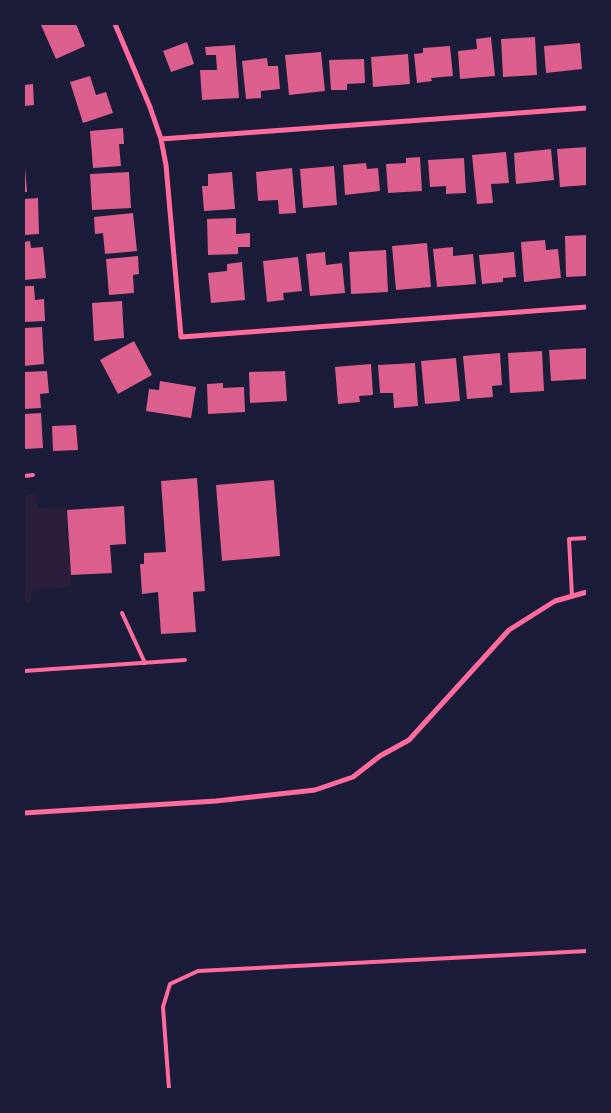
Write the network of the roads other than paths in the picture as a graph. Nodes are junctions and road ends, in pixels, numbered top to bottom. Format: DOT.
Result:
graph roads {
  1 [pos="115,24"];
  2 [pos="587,108"];
  3 [pos="161,140"];
  4 [pos="587,307"];
  5 [pos="33,475"];
  6 [pos="24,476"];
  7 [pos="587,538"];
  8 [pos="587,592"];
  9 [pos="572,596"];
  10 [pos="122,613"];
  11 [pos="185,660"];
  12 [pos="145,663"];
  13 [pos="24,671"];
  14 [pos="24,813"];
  15 [pos="587,951"];
  16 [pos="169,1089"];
  1 -- 3 [label="street"];
  2 -- 3 [label="street"];
  3 -- 4 [label="street"];
  5 -- 6 [label="lane"];
  7 -- 9 [label="lane"];
  8 -- 9 [label="street"];
  9 -- 14 [label="street"];
  10 -- 12 [label="lane"];
  11 -- 12 [label="lane"];
  12 -- 13 [label="lane"];
  15 -- 16 [label="lane"];
}
